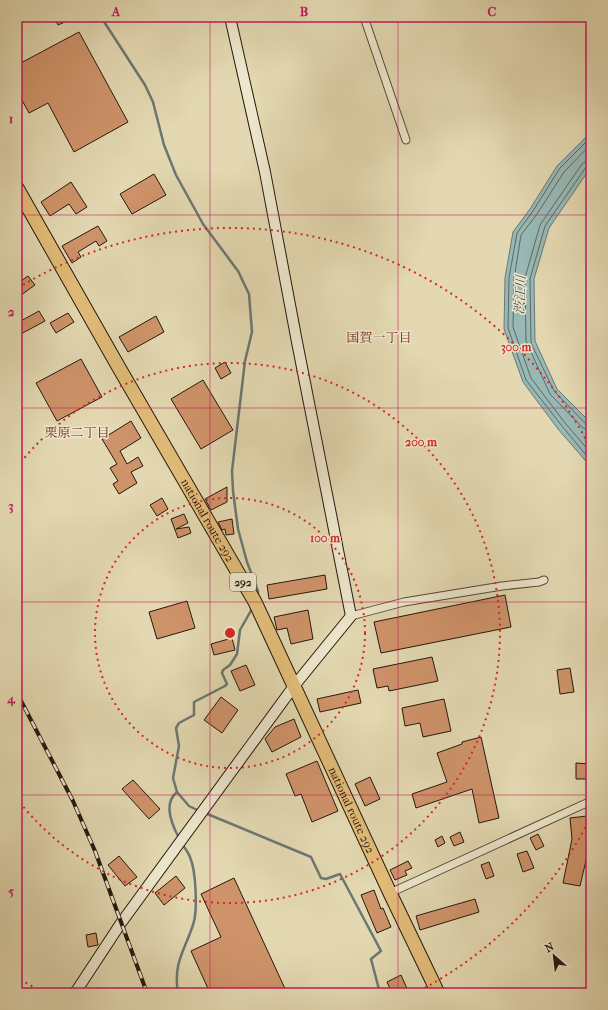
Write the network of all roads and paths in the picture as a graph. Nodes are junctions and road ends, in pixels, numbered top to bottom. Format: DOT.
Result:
graph roads {
  1 [pos="230,17"];
  2 [pos="364,17"];
  3 [pos="406,140"];
  4 [pos="17,188"];
  5 [pos="544,580"];
  6 [pos="351,616"];
  7 [pos="294,686"];
  8 [pos="591,801"];
  9 [pos="390,893"];
  10 [pos="74,993"];
  11 [pos="438,993"];
  1 -- 6 [label="street"];
  2 -- 3 [label="street"];
  4 -- 7 [label="highway, national route 292 / 292"];
  5 -- 6 [label="street"];
  6 -- 7 [label="street"];
  7 -- 9 [label="highway, national route 292 / 292"];
  7 -- 10 [label="street"];
  8 -- 9 [label="street"];
  9 -- 11 [label="highway, national route 292 / 292"];
}
